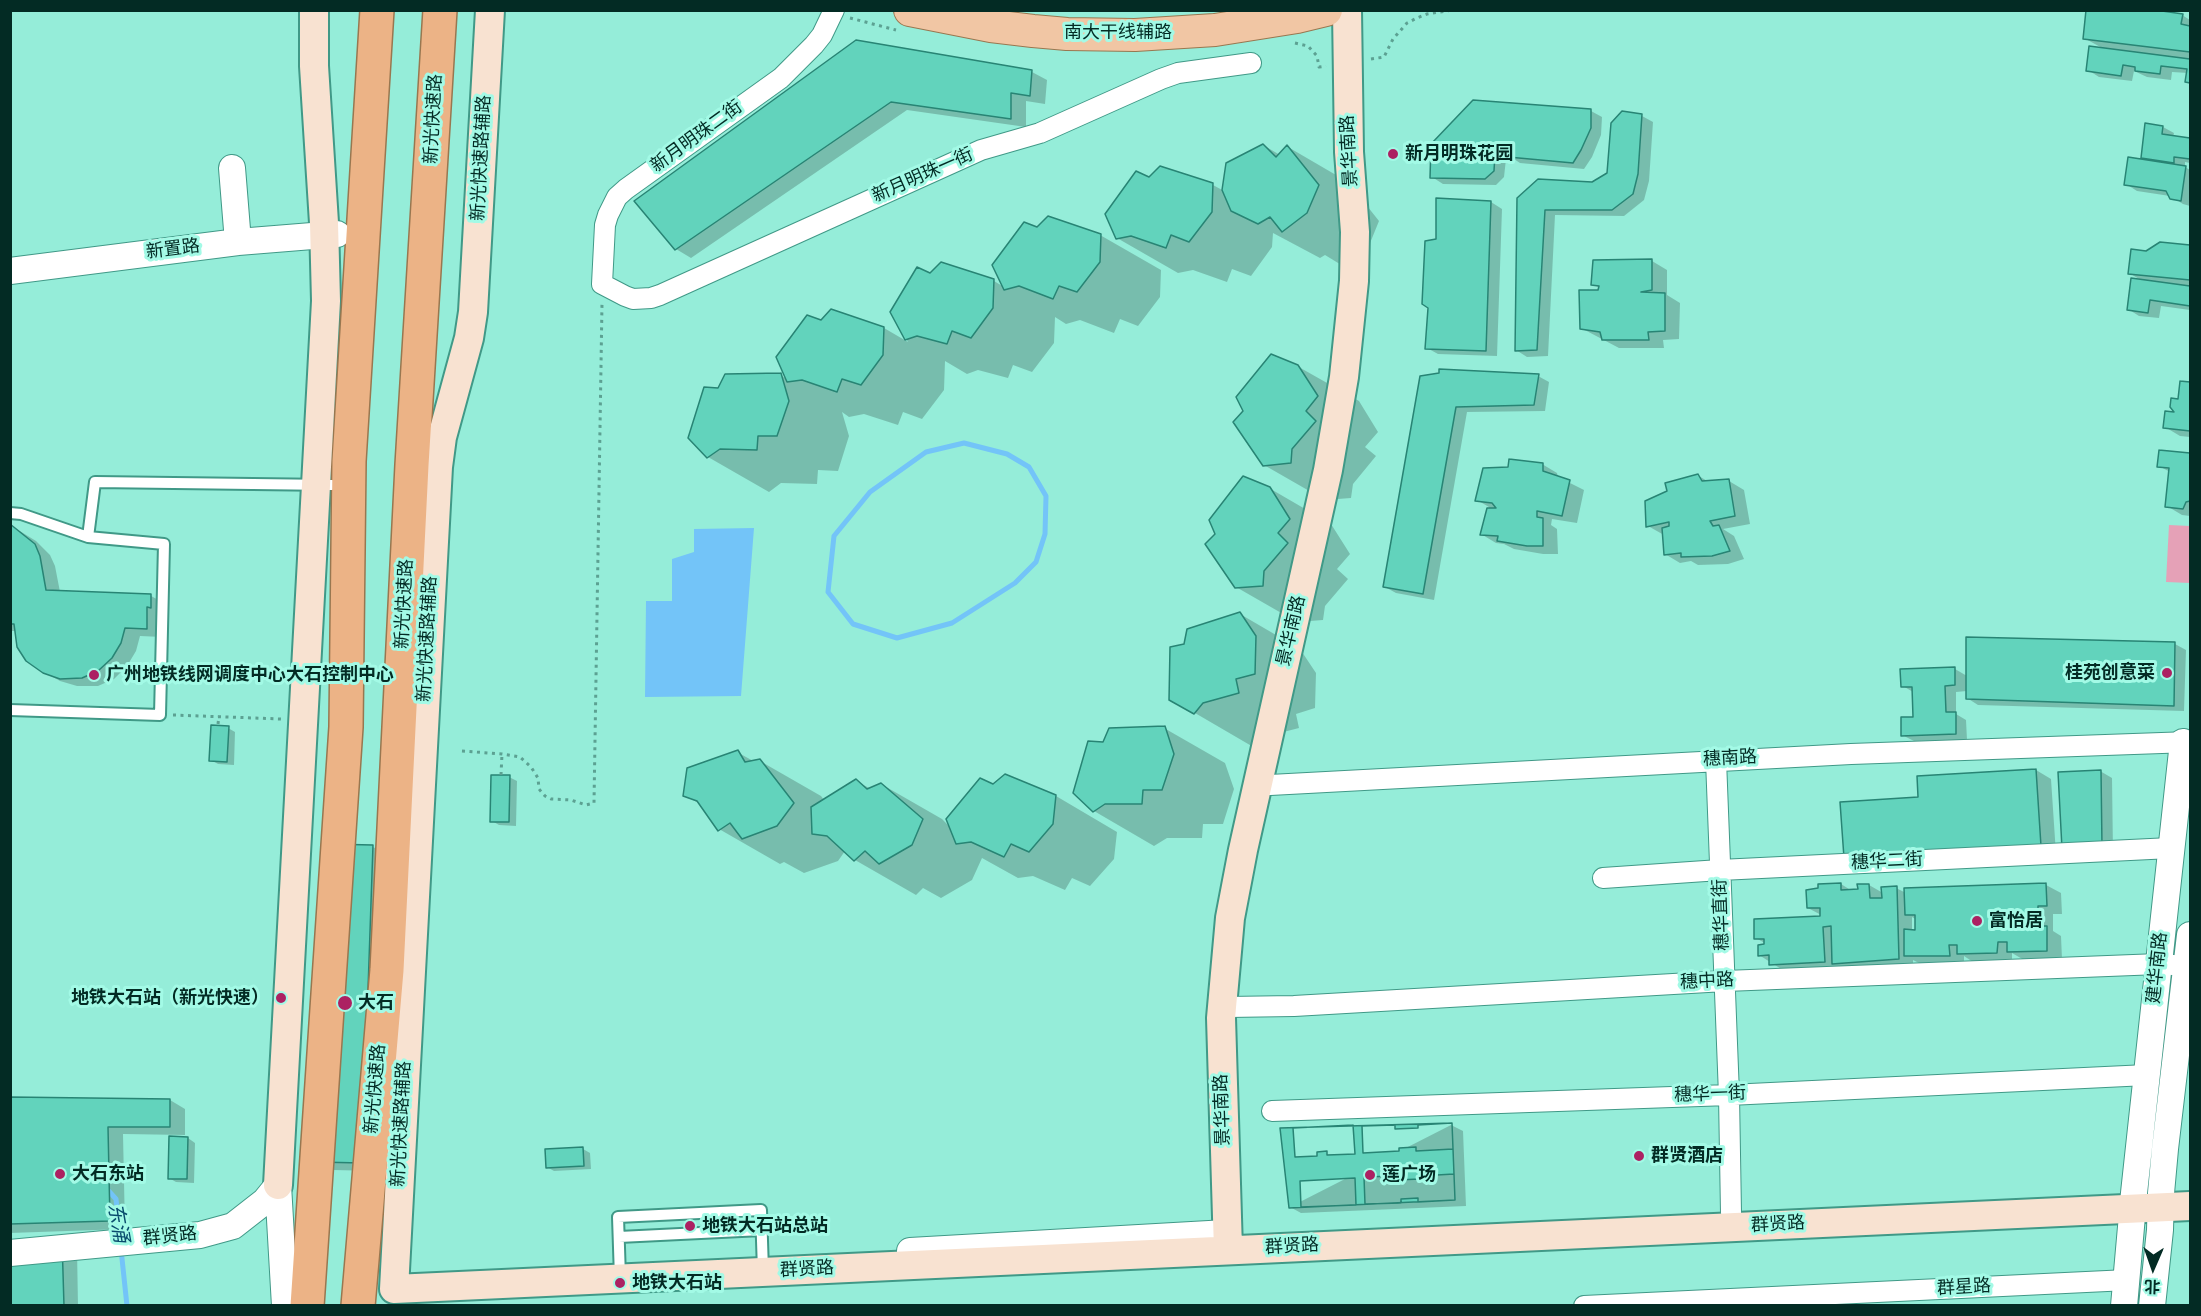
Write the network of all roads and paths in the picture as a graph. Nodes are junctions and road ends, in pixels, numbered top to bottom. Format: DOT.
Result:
graph roads {
  1 [pos="314,10"];
  2 [pos="364,10"];
  3 [pos="376,10"];
  4 [pos="441,10"];
  5 [pos="463,10"];
  6 [pos="490,10"];
  7 [pos="834,10"];
  8 [pos="910,10"];
  9 [pos="1326,10"];
  10 [pos="1347,10"];
  11 [pos="1453,10"];
  12 [pos="1207,21"];
  13 [pos="1378,58"];
  14 [pos="1251,63"];
  15 [pos="373,69"];
  16 [pos="432,149"];
  17 [pos="232,168"];
  18 [pos="337,234"];
  19 [pos="238,242"];
  20 [pos="10,271"];
  21 [pos="602,284"];
  22 [pos="341,473"];
  23 [pos="10,513"];
  24 [pos="88,537"];
  25 [pos="10,701"];
  26 [pos="10,710"];
  27 [pos="27,710"];
  28 [pos="160,715"];
  29 [pos="219,716"];
  30 [pos="285,719"];
  31 [pos="218,724"];
  32 [pos="2187,742"];
  33 [pos="462,751"];
  34 [pos="502,754"];
  35 [pos="1716,760"];
  36 [pos="501,775"];
  37 [pos="1270,785"];
  38 [pos="2171,848"];
  39 [pos="1720,870"];
  40 [pos="1603,878"];
  41 [pos="2190,935"];
  42 [pos="2159,964"];
  43 [pos="2187,966"];
  44 [pos="1725,981"];
  45 [pos="1228,1007"];
  46 [pos="2147,1076"];
  47 [pos="1729,1095"];
  48 [pos="1272,1111"];
  49 [pos="278,1185"];
  50 [pos="2190,1189"];
  51 [pos="2147,1200"];
  52 [pos="2190,1206"];
  53 [pos="1731,1214"];
  54 [pos="1227,1241"];
  55 [pos="10,1253"];
  56 [pos="768,1254"];
  57 [pos="623,1260"];
  58 [pos="2128,1280"];
  59 [pos="394,1289"];
  60 [pos="285,1305"];
  61 [pos="307,1305"];
  62 [pos="358,1305"];
  63 [pos="1584,1305"];
  64 [pos="2124,1305"];
  65 [pos="2152,1305"];
  1 -- 49 [label="main road"];
  2 -- 15 [label="highway"];
  3 -- 15 [label="highway"];
  4 -- 16 [label="highway, 新光快速路"];
  5 -- 16 [label="highway"];
  6 -- 59 [label="main road, 新光快速路辅路"];
  7 -- 21 [label="street, 新月明珠二街"];
  8 -- 12 [label="main road, 南大干线辅路"];
  9 -- 12 [label="main road, 南大干线辅路"];
  10 -- 54 [label="main road, 景华南路"];
  11 -- 13 [label="path"];
  14 -- 21 [label="street, 新月明珠一街"];
  15 -- 22 [label="highway"];
  16 -- 62 [label="highway, 新光快速路"];
  17 -- 19 [label="street"];
  18 -- 19 [label="street, 新置路"];
  19 -- 20 [label="street, 新置路"];
  21 -- 34 [label="path"];
  22 -- 24 [label="lane"];
  22 -- 61 [label="highway"];
  23 -- 24 [label="lane"];
  24 -- 28 [label="lane"];
  25 -- 27 [label="lane"];
  26 -- 27 [label="lane"];
  27 -- 28 [label="lane"];
  28 -- 29 [label="path"];
  29 -- 30 [label="path"];
  29 -- 31 [label="path"];
  32 -- 35 [label="street, 穗南路"];
  32 -- 38 [label="street, 建华南路"];
  33 -- 34 [label="path"];
  34 -- 36 [label="path"];
  35 -- 37 [label="street, 穗南路"];
  35 -- 39 [label="street, 穗华直街"];
  38 -- 39 [label="street, 穗华二街"];
  38 -- 42 [label="street, 建华南路"];
  39 -- 40 [label="street, 穗华二街"];
  39 -- 44 [label="street, 穗华直街"];
  41 -- 43 [label="street, 建华南路"];
  42 -- 43 [label="street, 穗中路"];
  42 -- 44 [label="street, 穗中路"];
  42 -- 46 [label="street, 建华南路"];
  43 -- 51 [label="street, 建华南路"];
  44 -- 45 [label="street, 穗中路"];
  44 -- 47 [label="street, 穗华直街"];
  46 -- 47 [label="street, 穗华一街"];
  46 -- 51 [label="street, 建华南路"];
  47 -- 48 [label="street, 穗华一街"];
  47 -- 53 [label="street, 穗华直街"];
  49 -- 55 [label="street, 群贤路"];
  49 -- 60 [label="street"];
  50 -- 51 [label="main road, 群贤路"];
  50 -- 54 [label="main road, 群贤路"];
  51 -- 52 [label="main road, 群贤路"];
  51 -- 53 [label="main road, 群贤路"];
  51 -- 54 [label="main road, 群贤路"];
  51 -- 58 [label="street"];
  51 -- 65 [label="street"];
  53 -- 54 [label="main road, 群贤路"];
  54 -- 56 [label="main road, 群贤路"];
  56 -- 57 [label="main road, 群贤路"];
  56 -- 57 [label="lane"];
  56 -- 57 [label="lane"];
  57 -- 59 [label="main road, 群贤路"];
  58 -- 63 [label="street, 群星路"];
  58 -- 64 [label="street"];
}
